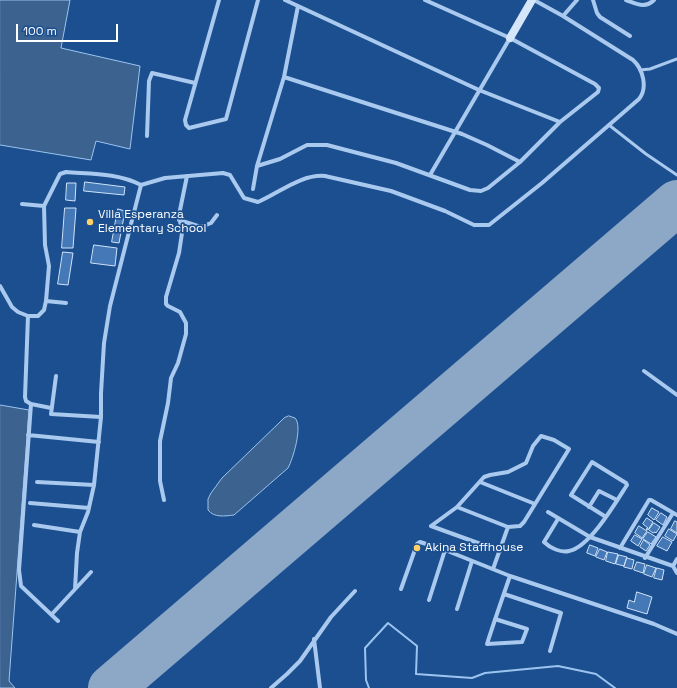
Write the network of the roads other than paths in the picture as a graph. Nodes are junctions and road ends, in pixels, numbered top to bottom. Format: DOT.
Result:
graph roads {
  1 [pos="218,0"];
  2 [pos="258,0"];
  3 [pos="284,0"];
  4 [pos="425,0"];
  5 [pos="533,0"];
  6 [pos="577,0"];
  7 [pos="593,0"];
  8 [pos="626,0"];
  9 [pos="654,0"];
  10 [pos="298,6"];
  11 [pos="563,16"];
  12 [pos="630,36"];
  13 [pos="510,38"];
  14 [pos="677,58"];
  15 [pos="640,70"];
  16 [pos="284,77"];
  17 [pos="195,83"];
  18 [pos="480,90"];
  19 [pos="560,122"];
  20 [pos="609,125"];
  21 [pos="454,132"];
  22 [pos="147,136"];
  23 [pos="520,162"];
  24 [pos="257,166"];
  25 [pos="430,175"];
  26 [pos="677,175"];
  27 [pos="187,176"];
  28 [pos="140,185"];
  29 [pos="253,189"];
  30 [pos="22,204"];
  31 [pos="44,206"];
  32 [pos="217,215"];
  33 [pos="180,220"];
  34 [pos="0,286"];
  35 [pos="46,301"];
  36 [pos="66,303"];
  37 [pos="28,316"];
  38 [pos="644,371"];
  39 [pos="56,376"];
  40 [pos="677,395"];
  41 [pos="31,404"];
  42 [pos="51,408"];
  43 [pos="102,417"];
  44 [pos="28,435"];
  45 [pos="99,442"];
  46 [pos="37,482"];
  47 [pos="480,482"];
  48 [pos="94,485"];
  49 [pos="164,500"];
  50 [pos="617,500"];
  51 [pos="30,503"];
  52 [pos="535,504"];
  53 [pos="458,507"];
  54 [pos="589,507"];
  55 [pos="89,508"];
  56 [pos="548,512"];
  57 [pos="675,514"];
  58 [pos="606,517"];
  59 [pos="558,519"];
  60 [pos="34,525"];
  61 [pos="508,527"];
  62 [pos="80,532"];
  63 [pos="590,538"];
  64 [pos="620,548"];
  65 [pos="445,550"];
  66 [pos="500,551"];
  67 [pos="645,558"];
  68 [pos="677,559"];
  69 [pos="472,561"];
  70 [pos="672,566"];
  71 [pos="493,569"];
  72 [pos="91,572"];
  73 [pos="677,573"];
  74 [pos="510,576"];
  75 [pos="75,589"];
  76 [pos="401,589"];
  77 [pos="355,591"];
  78 [pos="504,594"];
  79 [pos="429,600"];
  80 [pos="457,609"];
  81 [pos="52,614"];
  82 [pos="495,619"];
  83 [pos="58,621"];
  84 [pos="677,634"];
  85 [pos="314,639"];
  86 [pos="550,651"];
  87 [pos="271,688"];
  88 [pos="320,688"];
  1 -- 17 [label="street"];
  2 -- 17 [label="street"];
  3 -- 10 [label="street"];
  4 -- 13 [label="street"];
  5 -- 11 [label="street"];
  5 -- 13 [label="street"];
  6 -- 11 [label="street"];
  7 -- 12 [label="street"];
  8 -- 9 [label="street"];
  10 -- 16 [label="street"];
  10 -- 18 [label="street"];
  11 -- 15 [label="street"];
  13 -- 18 [label="street"];
  13 -- 19 [label="street"];
  14 -- 15 [label="lane"];
  15 -- 20 [label="street"];
  16 -- 21 [label="street"];
  16 -- 24 [label="street"];
  17 -- 22 [label="street"];
  18 -- 19 [label="street"];
  18 -- 21 [label="street"];
  19 -- 23 [label="street"];
  20 -- 26 [label="lane"];
  20 -- 27 [label="street"];
  21 -- 23 [label="street"];
  21 -- 25 [label="street"];
  23 -- 25 [label="street"];
  24 -- 25 [label="street"];
  24 -- 29 [label="street"];
  27 -- 28 [label="street"];
  27 -- 33 [label="street"];
  28 -- 31 [label="street"];
  28 -- 43 [label="street"];
  30 -- 31 [label="street"];
  31 -- 35 [label="street"];
  32 -- 33 [label="street"];
  33 -- 49 [label="street"];
  34 -- 37 [label="street"];
  35 -- 36 [label="street"];
  35 -- 37 [label="street"];
  37 -- 41 [label="street"];
  38 -- 40 [label="street"];
  39 -- 42 [label="street"];
  41 -- 42 [label="street"];
  41 -- 44 [label="street"];
  42 -- 43 [label="street"];
  43 -- 45 [label="street"];
  44 -- 45 [label="street"];
  44 -- 81 [label="street"];
  45 -- 48 [label="street"];
  46 -- 48 [label="street"];
  47 -- 52 [label="street"];
  47 -- 52 [label="street"];
  47 -- 53 [label="street"];
  48 -- 55 [label="street"];
  50 -- 54 [label="street"];
  50 -- 54 [label="street"];
  50 -- 58 [label="street"];
  51 -- 55 [label="street"];
  52 -- 61 [label="street"];
  53 -- 61 [label="street"];
  53 -- 66 [label="street"];
  54 -- 58 [label="street"];
  55 -- 62 [label="street"];
  56 -- 59 [label="street"];
  57 -- 64 [label="street"];
  57 -- 67 [label="street"];
  58 -- 63 [label="street"];
  59 -- 63 [label="street"];
  59 -- 63 [label="street"];
  60 -- 62 [label="street"];
  61 -- 66 [label="street"];
  62 -- 75 [label="street"];
  63 -- 64 [label="street"];
  64 -- 67 [label="street"];
  65 -- 69 [label="street"];
  65 -- 76 [label="street"];
  65 -- 79 [label="street"];
  66 -- 71 [label="street"];
  67 -- 70 [label="street"];
  68 -- 70 [label="street"];
  69 -- 71 [label="street"];
  69 -- 80 [label="street"];
  70 -- 73 [label="street"];
  71 -- 74 [label="street"];
  72 -- 75 [label="street"];
  74 -- 78 [label="street"];
  74 -- 84 [label="street"];
  75 -- 81 [label="street"];
  77 -- 85 [label="street"];
  78 -- 82 [label="street"];
  78 -- 86 [label="street"];
  81 -- 83 [label="street"];
  82 -- 82 [label="street"];
  85 -- 87 [label="street"];
  85 -- 88 [label="street"];
}
